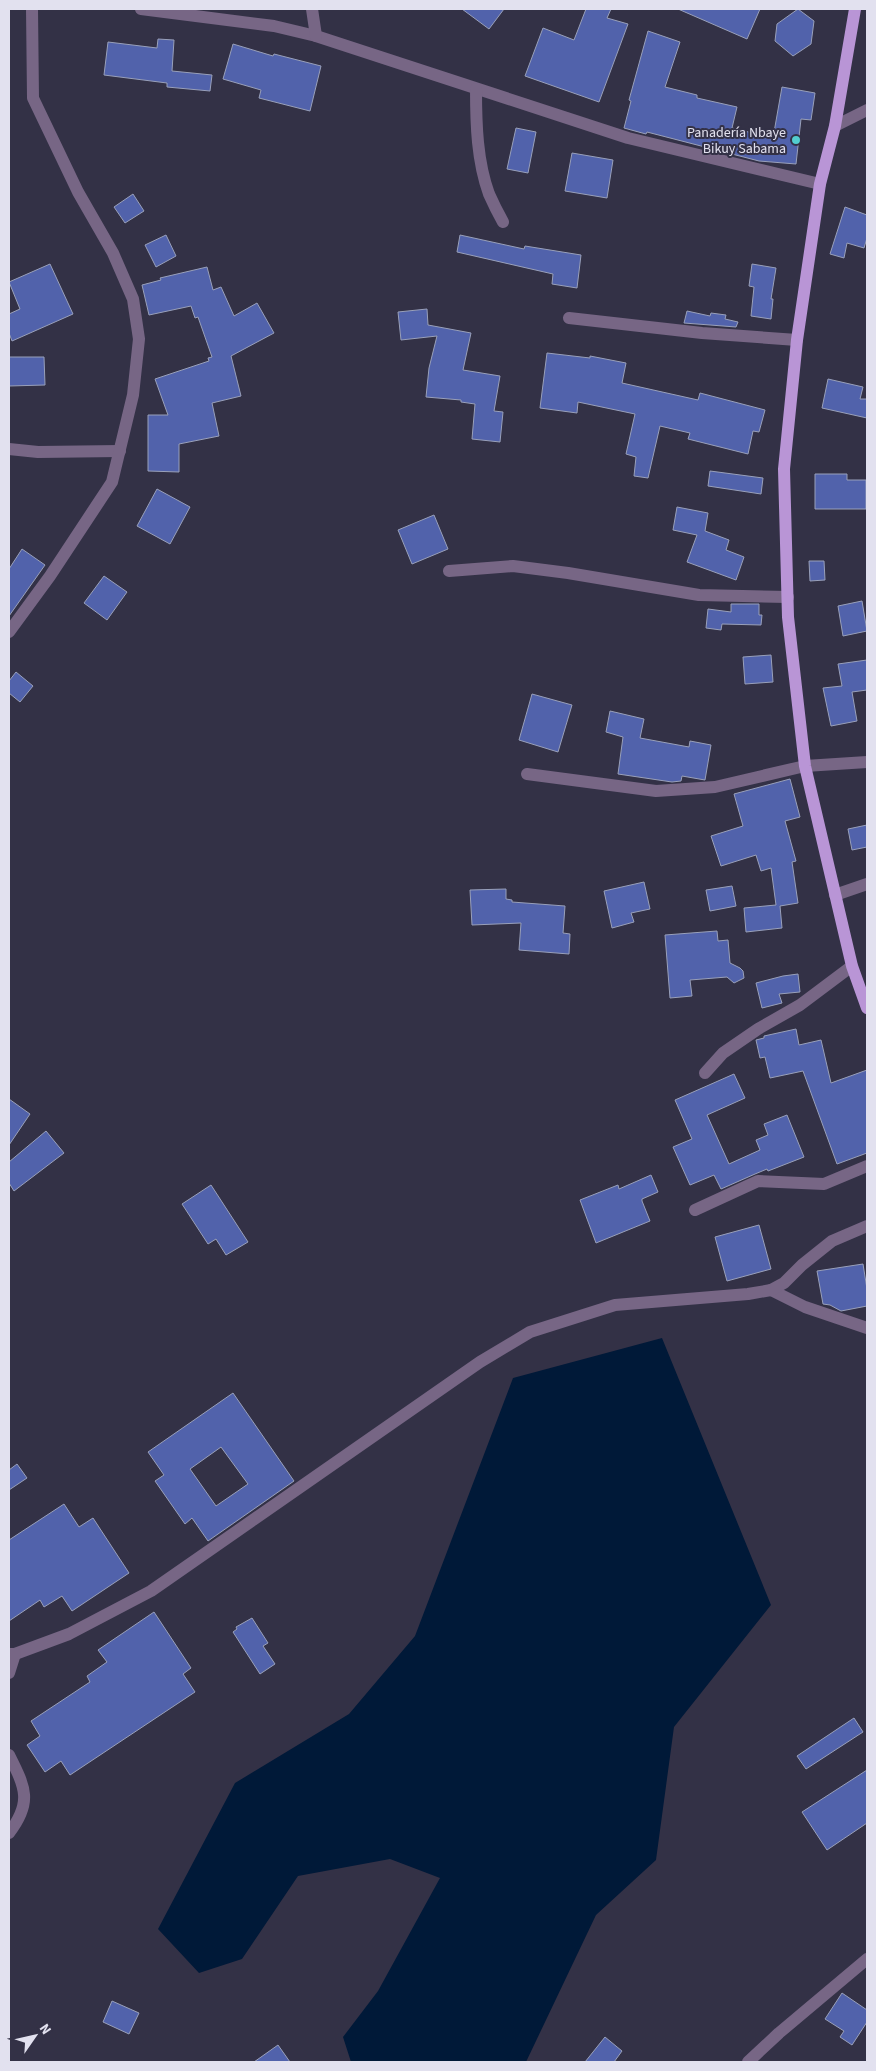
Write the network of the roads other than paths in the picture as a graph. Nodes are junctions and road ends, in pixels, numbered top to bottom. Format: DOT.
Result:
graph roads {
  1 [pos="32,9"];
  2 [pos="141,9"];
  3 [pos="312,9"];
  4 [pos="855,9"];
  5 [pos="316,36"];
  6 [pos="476,89"];
  7 [pos="867,110"];
  8 [pos="835,126"];
  9 [pos="820,184"];
  10 [pos="503,222"];
  11 [pos="569,318"];
  12 [pos="797,340"];
  13 [pos="9,449"];
  14 [pos="120,451"];
  15 [pos="449,571"];
  16 [pos="788,597"];
  17 [pos="9,632"];
  18 [pos="867,762"];
  19 [pos="804,766"];
  20 [pos="527,774"];
  21 [pos="867,884"];
  22 [pos="835,895"];
  23 [pos="852,966"];
  24 [pos="867,1008"];
  25 [pos="705,1073"];
  26 [pos="867,1166"];
  27 [pos="696,1210"];
  28 [pos="867,1226"];
  29 [pos="771,1290"];
  30 [pos="867,1328"];
  31 [pos="12,1654"];
  32 [pos="9,1672"];
  33 [pos="9,1755"];
  34 [pos="9,1833"];
  35 [pos="867,1959"];
  36 [pos="748,2062"];
  1 -- 14 [label="street"];
  2 -- 5 [label="street"];
  3 -- 5 [label="street"];
  4 -- 8 [label="main road"];
  5 -- 6 [label="street"];
  6 -- 9 [label="street"];
  6 -- 10 [label="street"];
  7 -- 8 [label="street"];
  8 -- 9 [label="main road"];
  9 -- 12 [label="main road"];
  11 -- 12 [label="street"];
  12 -- 16 [label="main road"];
  13 -- 14 [label="street"];
  14 -- 17 [label="street"];
  15 -- 16 [label="street"];
  16 -- 19 [label="main road"];
  18 -- 19 [label="street"];
  19 -- 20 [label="street"];
  19 -- 22 [label="main road"];
  21 -- 22 [label="street"];
  22 -- 23 [label="main road"];
  23 -- 24 [label="main road"];
  23 -- 25 [label="street"];
  26 -- 27 [label="street"];
  28 -- 29 [label="street"];
  29 -- 30 [label="street"];
  29 -- 31 [label="street"];
  31 -- 32 [label="street"];
  33 -- 34 [label="street"];
  35 -- 36 [label="street"];
}
